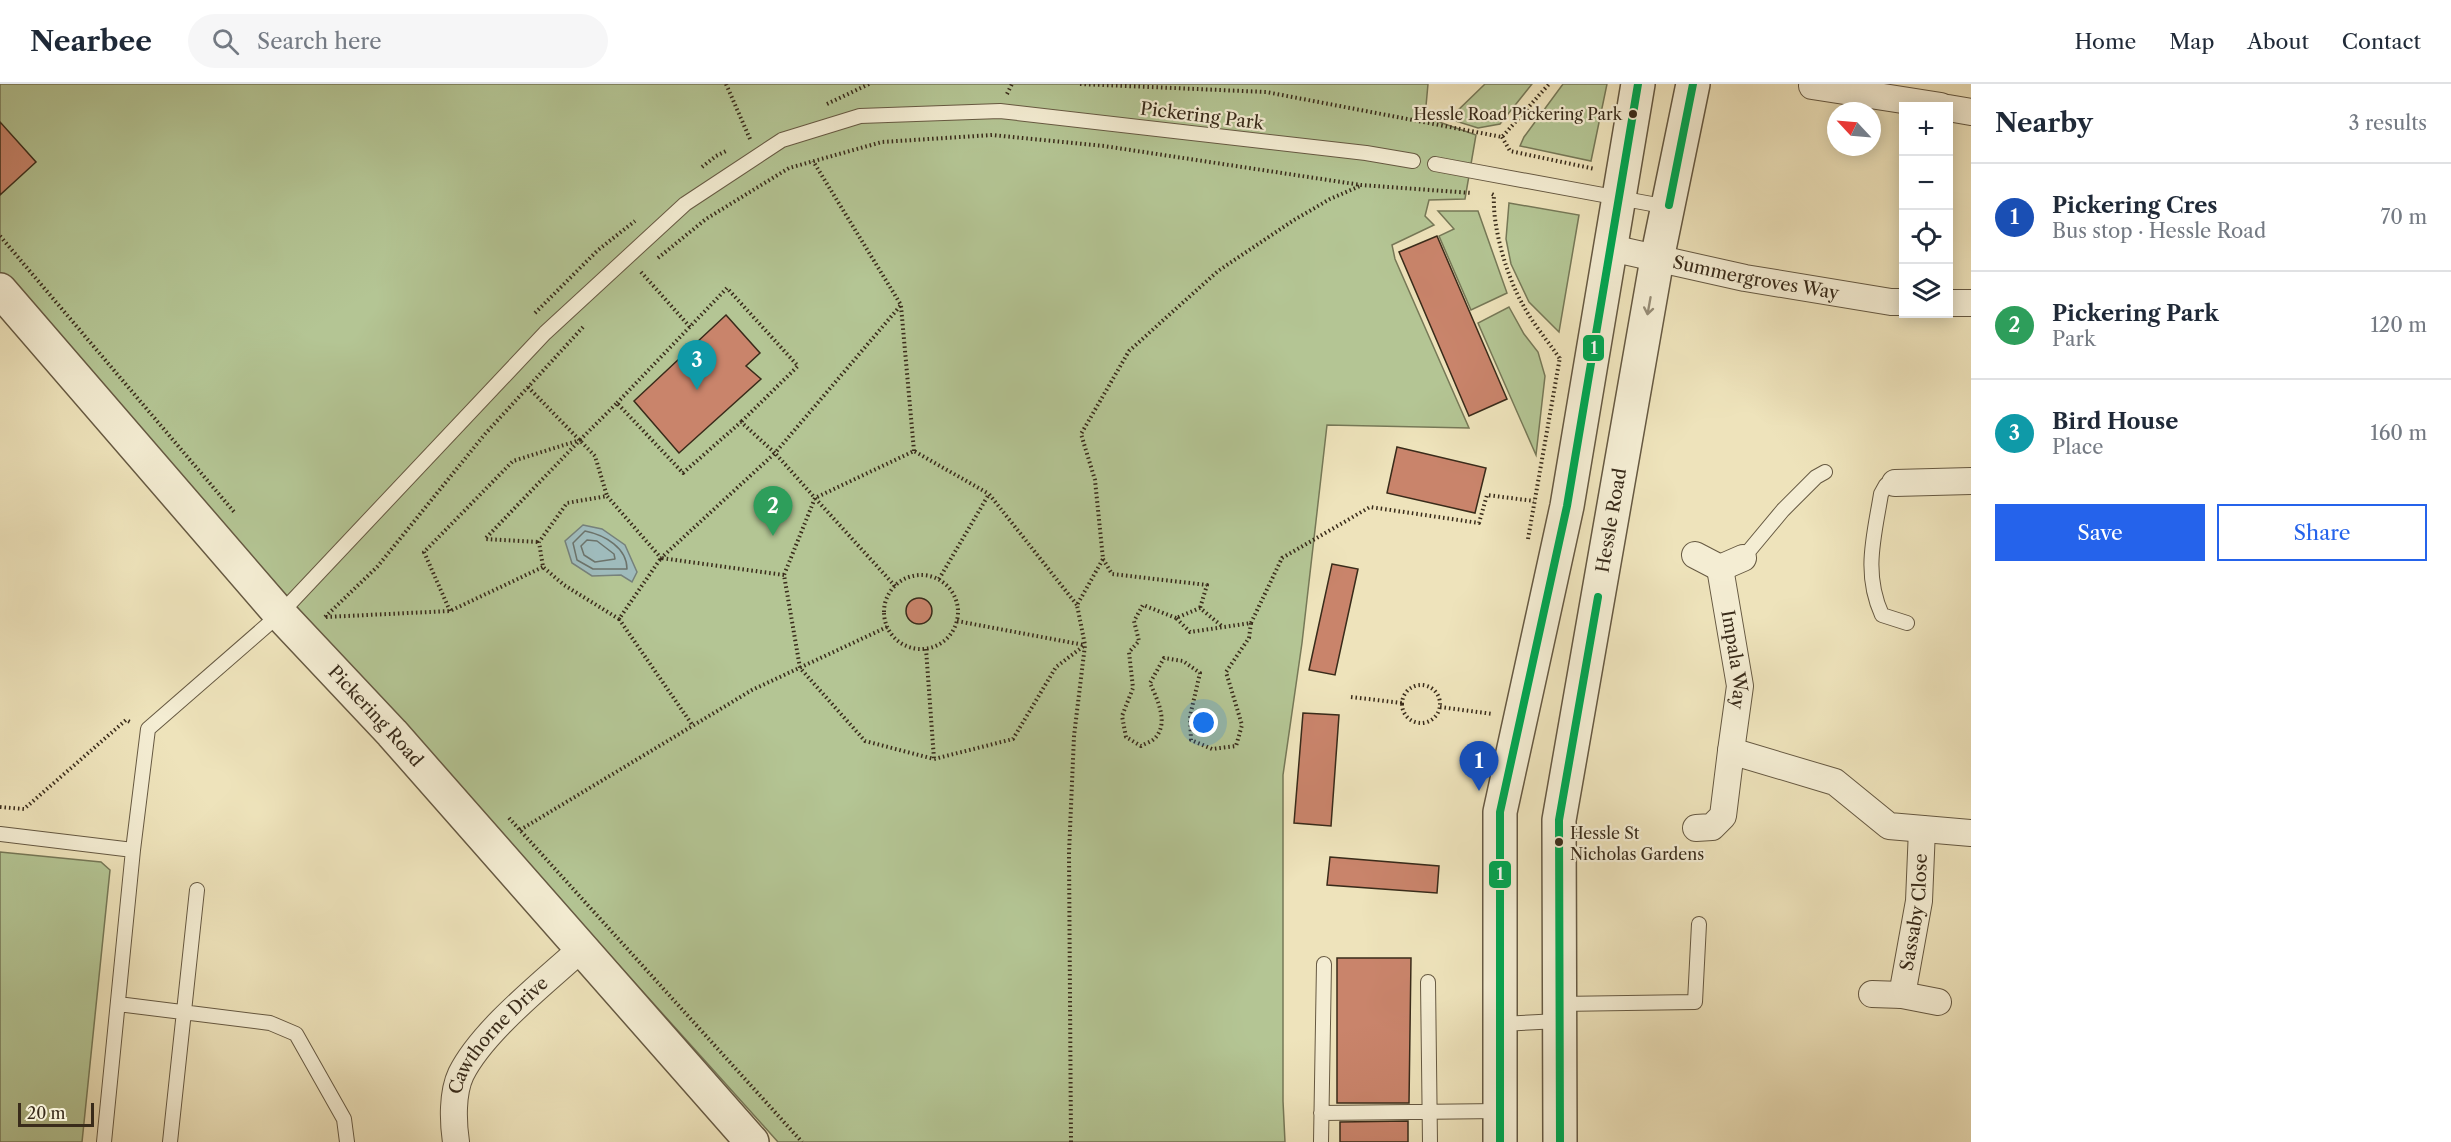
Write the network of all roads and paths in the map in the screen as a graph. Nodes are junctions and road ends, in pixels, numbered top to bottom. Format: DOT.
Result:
graph roads {
  1 [pos="726,84"];
  2 [pos="1080,84"];
  3 [pos="1550,84"];
  4 [pos="1638,84"];
  5 [pos="1693,84"];
  6 [pos="1812,86"];
  7 [pos="1858,88"];
  8 [pos="1923,102"];
  9 [pos="1953,109"];
  10 [pos="1971,112"];
  11 [pos="1502,137"];
  12 [pos="757,156"];
  13 [pos="1413,161"];
  14 [pos="813,162"];
  15 [pos="1599,162"];
  16 [pos="1435,164"];
  17 [pos="1361,185"];
  18 [pos="1477,193"];
  19 [pos="1488,194"];
  20 [pos="1619,198"];
  21 [pos="1668,207"];
  22 [pos="0,236"];
  23 [pos="1611,248"];
  24 [pos="1657,259"];
  25 [pos="651,264"];
  26 [pos="634,278"];
  27 [pos="0,290"];
  28 [pos="1899,302"];
  29 [pos="1953,303"];
  30 [pos="1971,303"];
  31 [pos="901,305"];
  32 [pos="589,321"];
  33 [pos="690,327"];
  34 [pos="1562,347"];
  35 [pos="528,387"];
  36 [pos="617,403"];
  37 [pos="741,422"];
  38 [pos="580,440"];
  39 [pos="914,451"];
  40 [pos="775,453"];
  41 [pos="1825,472"];
  42 [pos="1971,481"];
  43 [pos="1895,483"];
  44 [pos="989,494"];
  45 [pos="607,496"];
  46 [pos="815,498"];
  47 [pos="1534,501"];
  48 [pos="1567,506"];
  49 [pos="1612,515"];
  50 [pos="242,521"];
  51 [pos="539,542"];
  52 [pos="1695,555"];
  53 [pos="661,558"];
  54 [pos="1743,558"];
  55 [pos="1103,560"];
  56 [pos="543,567"];
  57 [pos="1720,568"];
  58 [pos="784,575"];
  59 [pos="939,579"];
  60 [pos="895,586"];
  61 [pos="1077,605"];
  62 [pos="1200,608"];
  63 [pos="450,611"];
  64 [pos="280,614"];
  65 [pos="325,617"];
  66 [pos="1176,618"];
  67 [pos="619,619"];
  68 [pos="957,621"];
  69 [pos="1907,622"];
  70 [pos="1251,623"];
  71 [pos="333,625"];
  72 [pos="887,627"];
  73 [pos="1222,627"];
  74 [pos="1084,645"];
  75 [pos="926,649"];
  76 [pos="800,668"];
  77 [pos="1351,697"];
  78 [pos="1402,703"];
  79 [pos="1440,707"];
  80 [pos="1497,715"];
  81 [pos="693,726"];
  82 [pos="148,729"];
  83 [pos="1731,751"];
  84 [pos="934,759"];
  85 [pos="0,807"];
  86 [pos="504,813"];
  87 [pos="1696,828"];
  88 [pos="1922,829"];
  89 [pos="520,830"];
  90 [pos="1971,833"];
  91 [pos="0,834"];
  92 [pos="133,850"];
  93 [pos="197,890"];
  94 [pos="1699,924"];
  95 [pos="582,948"];
  96 [pos="1324,964"];
  97 [pos="1428,982"];
  98 [pos="1872,994"];
  99 [pos="1902,995"];
  100 [pos="1938,1002"];
  101 [pos="118,1004"];
  102 [pos="185,1012"];
  103 [pos="1559,1012"];
  104 [pos="1500,1024"];
  105 [pos="1428,1112"];
  106 [pos="1321,1113"];
  107 [pos="1500,1126"];
  108 [pos="104,1142"];
  109 [pos="170,1142"];
  110 [pos="347,1142"];
  111 [pos="456,1142"];
  112 [pos="752,1142"];
  113 [pos="802,1142"];
  114 [pos="1071,1142"];
  115 [pos="1321,1142"];
  116 [pos="1430,1142"];
  117 [pos="1560,1142"];
  1 -- 12 [label="path"];
  2 -- 11 [label="path"];
  3 -- 11 [label="path"];
  4 -- 20 [label="street"];
  5 -- 21 [label="street, Hessle Road"];
  6 -- 7 [label="street"];
  7 -- 8 [label="street"];
  9 -- 10 [label="street"];
  11 -- 15 [label="path"];
  12 -- 13 [label="lane, Pickering Park"];
  12 -- 64 [label="lane, Pickering Park"];
  14 -- 17 [label="path"];
  14 -- 25 [label="path"];
  14 -- 31 [label="path"];
  16 -- 20 [label="lane"];
  17 -- 18 [label="path"];
  17 -- 55 [label="path"];
  19 -- 34 [label="path"];
  20 -- 21 [label="lane"];
  20 -- 23 [label="street"];
  21 -- 24 [label="street, Hessle Road"];
  22 -- 50 [label="path"];
  23 -- 24 [label="street, Summergroves Way"];
  23 -- 48 [label="street"];
  24 -- 28 [label="street, Summergroves Way"];
  24 -- 49 [label="street, Hessle Road, one-way"];
  26 -- 33 [label="path"];
  27 -- 64 [label="street, Pickering Road"];
  29 -- 30 [label="street"];
  31 -- 39 [label="path"];
  31 -- 40 [label="path"];
  32 -- 35 [label="path"];
  33 -- 36 [label="path"];
  33 -- 37 [label="path"];
  35 -- 38 [label="path"];
  35 -- 65 [label="path"];
  36 -- 37 [label="path"];
  36 -- 38 [label="path"];
  37 -- 40 [label="path"];
  38 -- 45 [label="path"];
  38 -- 51 [label="path"];
  38 -- 63 [label="path"];
  39 -- 44 [label="path"];
  39 -- 46 [label="path"];
  40 -- 46 [label="path"];
  40 -- 53 [label="path"];
  41 -- 54 [label="lane"];
  42 -- 43 [label="street"];
  43 -- 69 [label="lane"];
  44 -- 59 [label="path"];
  44 -- 61 [label="path"];
  45 -- 51 [label="path"];
  45 -- 53 [label="path"];
  46 -- 58 [label="path"];
  46 -- 60 [label="path"];
  47 -- 70 [label="path"];
  48 -- 49 [label="street"];
  48 -- 104 [label="street"];
  49 -- 103 [label="street, Hessle Road"];
  51 -- 56 [label="path"];
  52 -- 57 [label="street"];
  53 -- 58 [label="path"];
  53 -- 67 [label="path"];
  54 -- 57 [label="street"];
  55 -- 61 [label="path"];
  55 -- 62 [label="path"];
  56 -- 63 [label="path"];
  56 -- 67 [label="path"];
  57 -- 83 [label="street, Impala Way"];
  58 -- 76 [label="path"];
  59 -- 60 [label="path"];
  59 -- 68 [label="path"];
  60 -- 72 [label="path"];
  61 -- 74 [label="path"];
  62 -- 66 [label="path"];
  62 -- 73 [label="path"];
  63 -- 65 [label="path"];
  64 -- 82 [label="lane, Pickering Park"];
  64 -- 95 [label="street, Pickering Road"];
  65 -- 71 [label="path"];
  66 -- 70 [label="path"];
  66 -- 73 [label="path"];
  67 -- 81 [label="path"];
  68 -- 74 [label="path"];
  68 -- 75 [label="path"];
  70 -- 73 [label="path"];
  72 -- 75 [label="path"];
  72 -- 76 [label="path"];
  74 -- 84 [label="path"];
  74 -- 114 [label="path"];
  75 -- 84 [label="path"];
  76 -- 81 [label="path"];
  76 -- 84 [label="path"];
  77 -- 78 [label="path"];
  78 -- 79 [label="path"];
  78 -- 79 [label="path"];
  79 -- 80 [label="path"];
  81 -- 89 [label="path"];
  82 -- 85 [label="path"];
  82 -- 92 [label="lane"];
  83 -- 87 [label="street, Impala Way"];
  83 -- 88 [label="street"];
  86 -- 89 [label="path"];
  88 -- 90 [label="street"];
  88 -- 99 [label="street, Sassaby Close"];
  89 -- 113 [label="path"];
  91 -- 92 [label="lane"];
  92 -- 101 [label="lane"];
  93 -- 102 [label="lane"];
  94 -- 103 [label="lane"];
  95 -- 111 [label="street, Cawthorne Drive"];
  95 -- 112 [label="street, Pickering Road"];
  96 -- 106 [label="lane"];
  97 -- 105 [label="lane"];
  98 -- 99 [label="street, Sassaby Close"];
  99 -- 100 [label="street, Sassaby Close"];
  101 -- 102 [label="lane"];
  101 -- 108 [label="lane"];
  102 -- 109 [label="lane"];
  102 -- 110 [label="lane"];
  103 -- 104 [label="lane"];
  103 -- 117 [label="street, Hessle Road"];
  104 -- 107 [label="street"];
  105 -- 106 [label="lane"];
  105 -- 107 [label="lane"];
  105 -- 116 [label="lane"];
  106 -- 115 [label="lane"];
}
